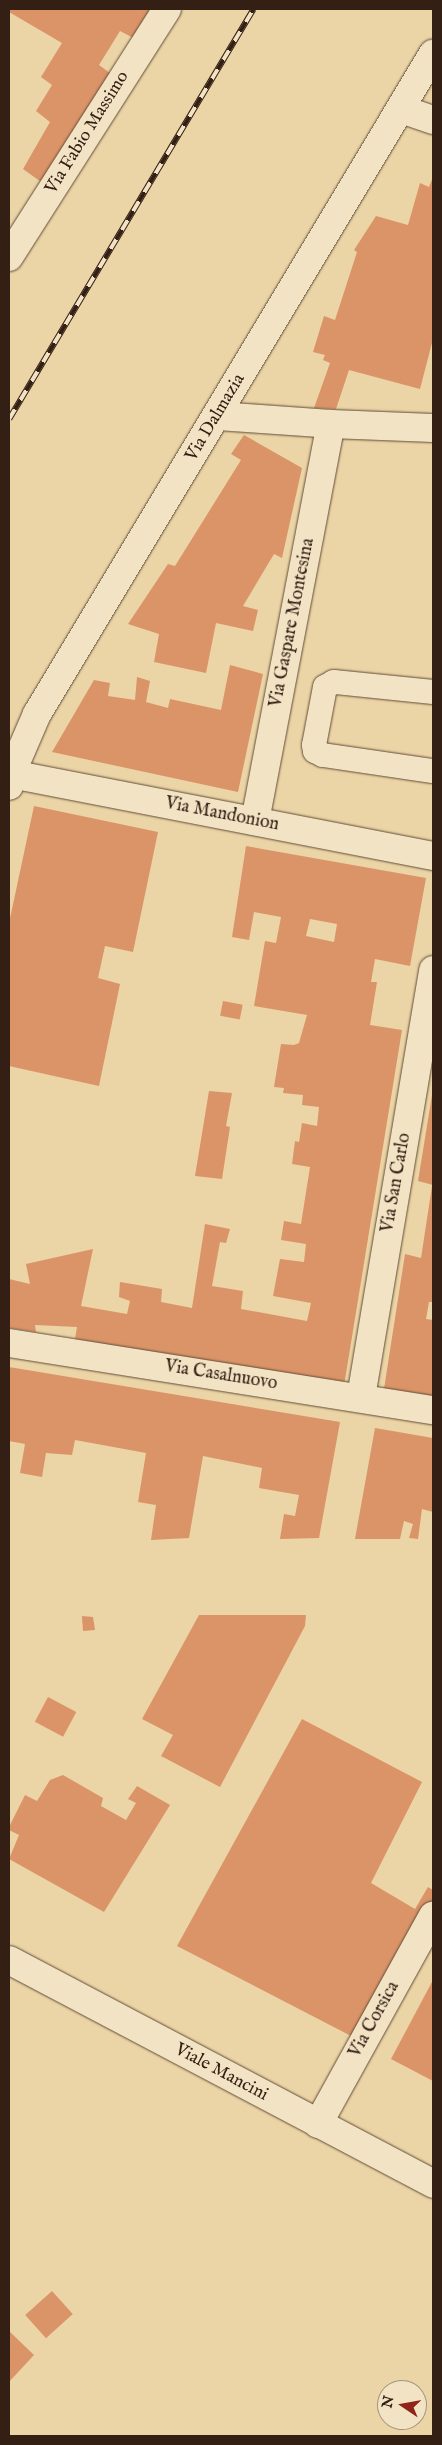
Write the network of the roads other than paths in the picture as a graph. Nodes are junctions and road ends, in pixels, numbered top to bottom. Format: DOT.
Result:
graph roads {
  1 [pos="167,9"];
  2 [pos="433,54"];
  3 [pos="401,109"];
  4 [pos="433,120"];
  5 [pos="9,256"];
  6 [pos="218,416"];
  7 [pos="331,424"];
  8 [pos="433,428"];
  9 [pos="433,692"];
  10 [pos="433,771"];
  11 [pos="10,780"];
  12 [pos="255,821"];
  13 [pos="433,856"];
  14 [pos="433,970"];
  15 [pos="9,1343"];
  16 [pos="360,1397"];
  17 [pos="433,1410"];
  18 [pos="433,1916"];
  19 [pos="9,1960"];
  20 [pos="318,2124"];
  21 [pos="433,2184"];
  1 -- 5 [label="street, Via Fabio Massimo"];
  2 -- 3 [label="street, Via Dalmazia"];
  3 -- 4 [label="street"];
  3 -- 6 [label="street, Via Dalmazia"];
  6 -- 7 [label="street"];
  6 -- 11 [label="street, Via Dalmazia"];
  7 -- 8 [label="street"];
  7 -- 12 [label="street, Via Gaspare Montesina"];
  9 -- 10 [label="lane"];
  11 -- 12 [label="street, Via Mandonion"];
  12 -- 13 [label="street, Via Mandonion"];
  14 -- 16 [label="street, Via San Carlo"];
  15 -- 16 [label="street, Via Casalnuovo"];
  16 -- 17 [label="street, Via Casalnuovo"];
  18 -- 20 [label="street, Via Corsica"];
  19 -- 20 [label="street, Viale Mancini"];
  20 -- 21 [label="street, Viale Mancini"];
}
